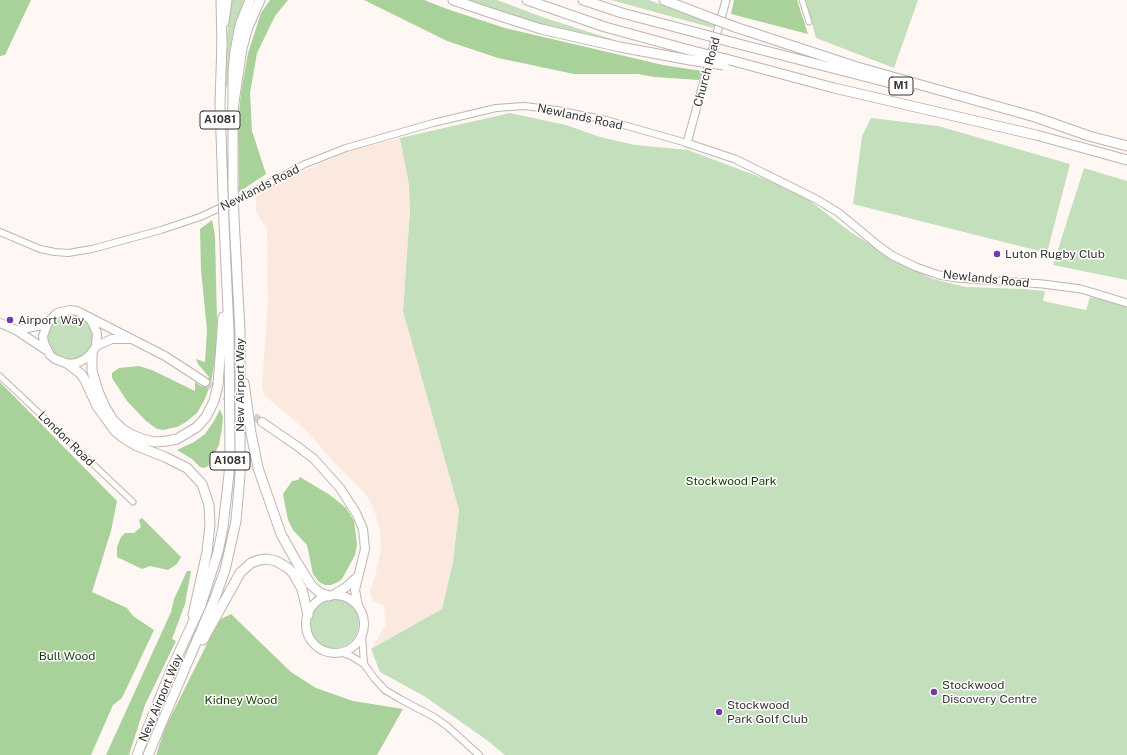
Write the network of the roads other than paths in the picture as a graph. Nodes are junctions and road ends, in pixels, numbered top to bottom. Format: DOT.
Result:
graph roads {
  1 [pos="221,0"];
  2 [pos="227,0"];
  3 [pos="250,0"];
  4 [pos="260,0"];
  5 [pos="453,0"];
  6 [pos="526,0"];
  7 [pos="583,0"];
  8 [pos="664,0"];
  9 [pos="726,0"];
  10 [pos="802,0"];
  11 [pos="809,22"];
  12 [pos="222,47"];
  13 [pos="692,56"];
  14 [pos="233,109"];
  15 [pos="1070,130"];
  16 [pos="687,143"];
  17 [pos="1127,146"];
  18 [pos="1127,160"];
  19 [pos="0,232"];
  20 [pos="226,278"];
  21 [pos="1127,303"];
  22 [pos="88,317"];
  23 [pos="48,322"];
  24 [pos="0,323"];
  25 [pos="16,330"];
  26 [pos="130,339"];
  27 [pos="46,350"];
  28 [pos="94,350"];
  29 [pos="240,360"];
  30 [pos="68,364"];
  31 [pos="0,376"];
  32 [pos="205,382"];
  33 [pos="262,422"];
  34 [pos="133,502"];
  35 [pos="357,577"];
  36 [pos="331,595"];
  37 [pos="358,606"];
  38 [pos="308,615"];
  39 [pos="362,635"];
  40 [pos="186,638"];
  41 [pos="340,652"];
  42 [pos="364,664"];
  43 [pos="180,679"];
  44 [pos="137,755"];
  45 [pos="148,755"];
  46 [pos="479,755"];
  1 -- 12 [label="highway"];
  2 -- 12 [label="highway, New Airport Way / A1081"];
  3 -- 14 [label="highway, New Airport Way / A1081"];
  4 -- 14 [label="highway"];
  5 -- 13 [label="highway"];
  6 -- 13 [label="highway"];
  7 -- 15 [label="highway, M1, bridge"];
  8 -- 15 [label="highway, bridge"];
  9 -- 16 [label="main road, Church Road"];
  10 -- 11 [label="street"];
  12 -- 20 [label="highway, New Airport Way / A1081, bridge"];
  13 -- 18 [label="highway, M1, bridge"];
  14 -- 29 [label="highway, New Airport Way / A1081, bridge"];
  15 -- 17 [label="highway, M1"];
  16 -- 19 [label="street, Newlands Road"];
  16 -- 21 [label="main road, Newlands Road"];
  20 -- 28 [label="highway, A1081"];
  20 -- 40 [label="highway, New Airport Way / A1081"];
  22 -- 23 [label="main road"];
  22 -- 26 [label="main road"];
  22 -- 28 [label="main road"];
  23 -- 25 [label="main road"];
  23 -- 27 [label="main road"];
  24 -- 25 [label="main road"];
  25 -- 27 [label="main road"];
  26 -- 28 [label="main road"];
  26 -- 32 [label="main road"];
  27 -- 30 [label="main road"];
  28 -- 30 [label="main road"];
  29 -- 36 [label="highway, A1081"];
  29 -- 43 [label="highway, New Airport Way / A1081"];
  30 -- 40 [label="highway, A1081"];
  31 -- 34 [label="street, London Road"];
  33 -- 35 [label="main road"];
  35 -- 36 [label="main road"];
  35 -- 37 [label="main road"];
  36 -- 37 [label="main road"];
  36 -- 38 [label="main road"];
  37 -- 39 [label="main road"];
  38 -- 41 [label="main road"];
  38 -- 43 [label="highway, A1081"];
  39 -- 41 [label="main road"];
  39 -- 42 [label="street"];
  40 -- 44 [label="highway, New Airport Way / A1081"];
  41 -- 42 [label="street"];
  42 -- 46 [label="street"];
  43 -- 45 [label="highway, New Airport Way / A1081"];
}
